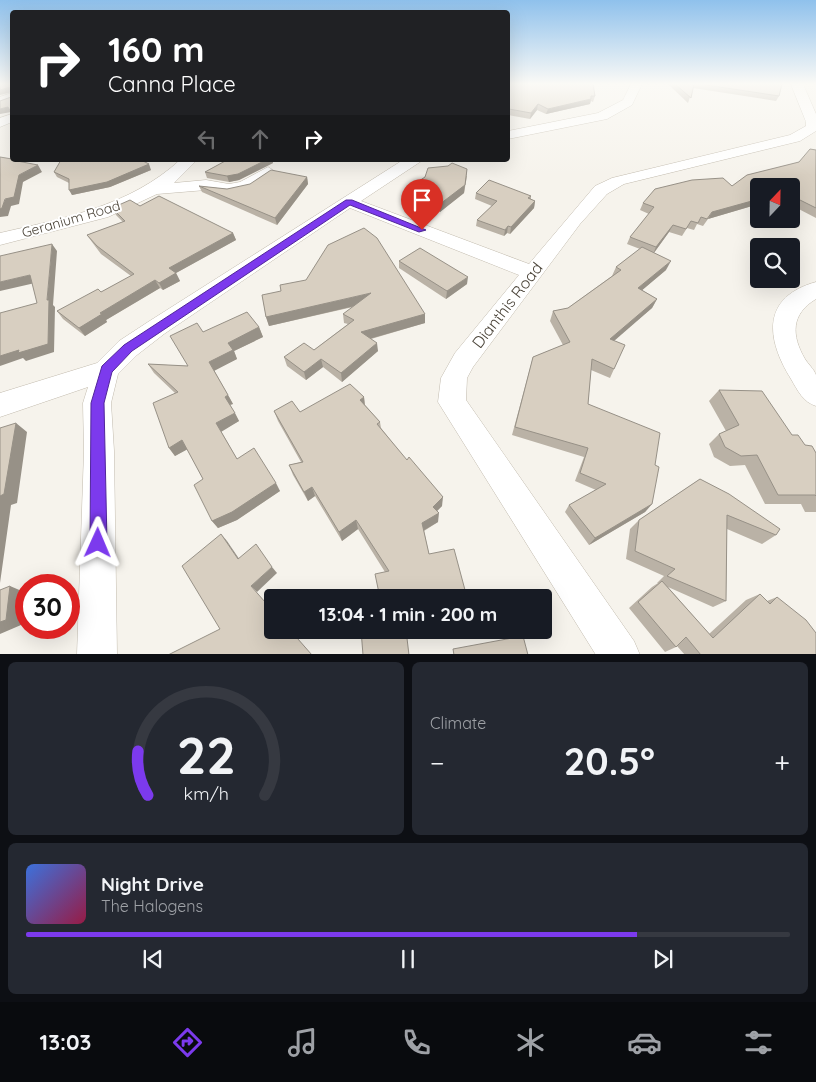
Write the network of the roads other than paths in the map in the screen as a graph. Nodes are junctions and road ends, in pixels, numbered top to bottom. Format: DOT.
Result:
graph roads {
  1 [pos="605,115"];
  2 [pos="809,115"];
  3 [pos="510,135"];
  4 [pos="187,162"];
  5 [pos="411,162"];
  6 [pos="268,172"];
  7 [pos="155,189"];
  8 [pos="349,202"];
  9 [pos="0,239"];
  10 [pos="531,272"];
  11 [pos="816,288"];
  12 [pos="106,370"];
  13 [pos="816,395"];
  14 [pos="0,405"];
  15 [pos="97,654"];
  16 [pos="620,654"];
  1 -- 3 [label="street"];
  2 -- 10 [label="street, Dianthis Road"];
  4 -- 7 [label="street, Geranium Road"];
  5 -- 8 [label="street"];
  6 -- 7 [label="street"];
  7 -- 9 [label="street, Geranium Road"];
  8 -- 10 [label="street"];
  8 -- 12 [label="street"];
  10 -- 16 [label="street, Dianthis Road"];
  11 -- 13 [label="street"];
  12 -- 14 [label="street"];
  12 -- 15 [label="street"];
}
